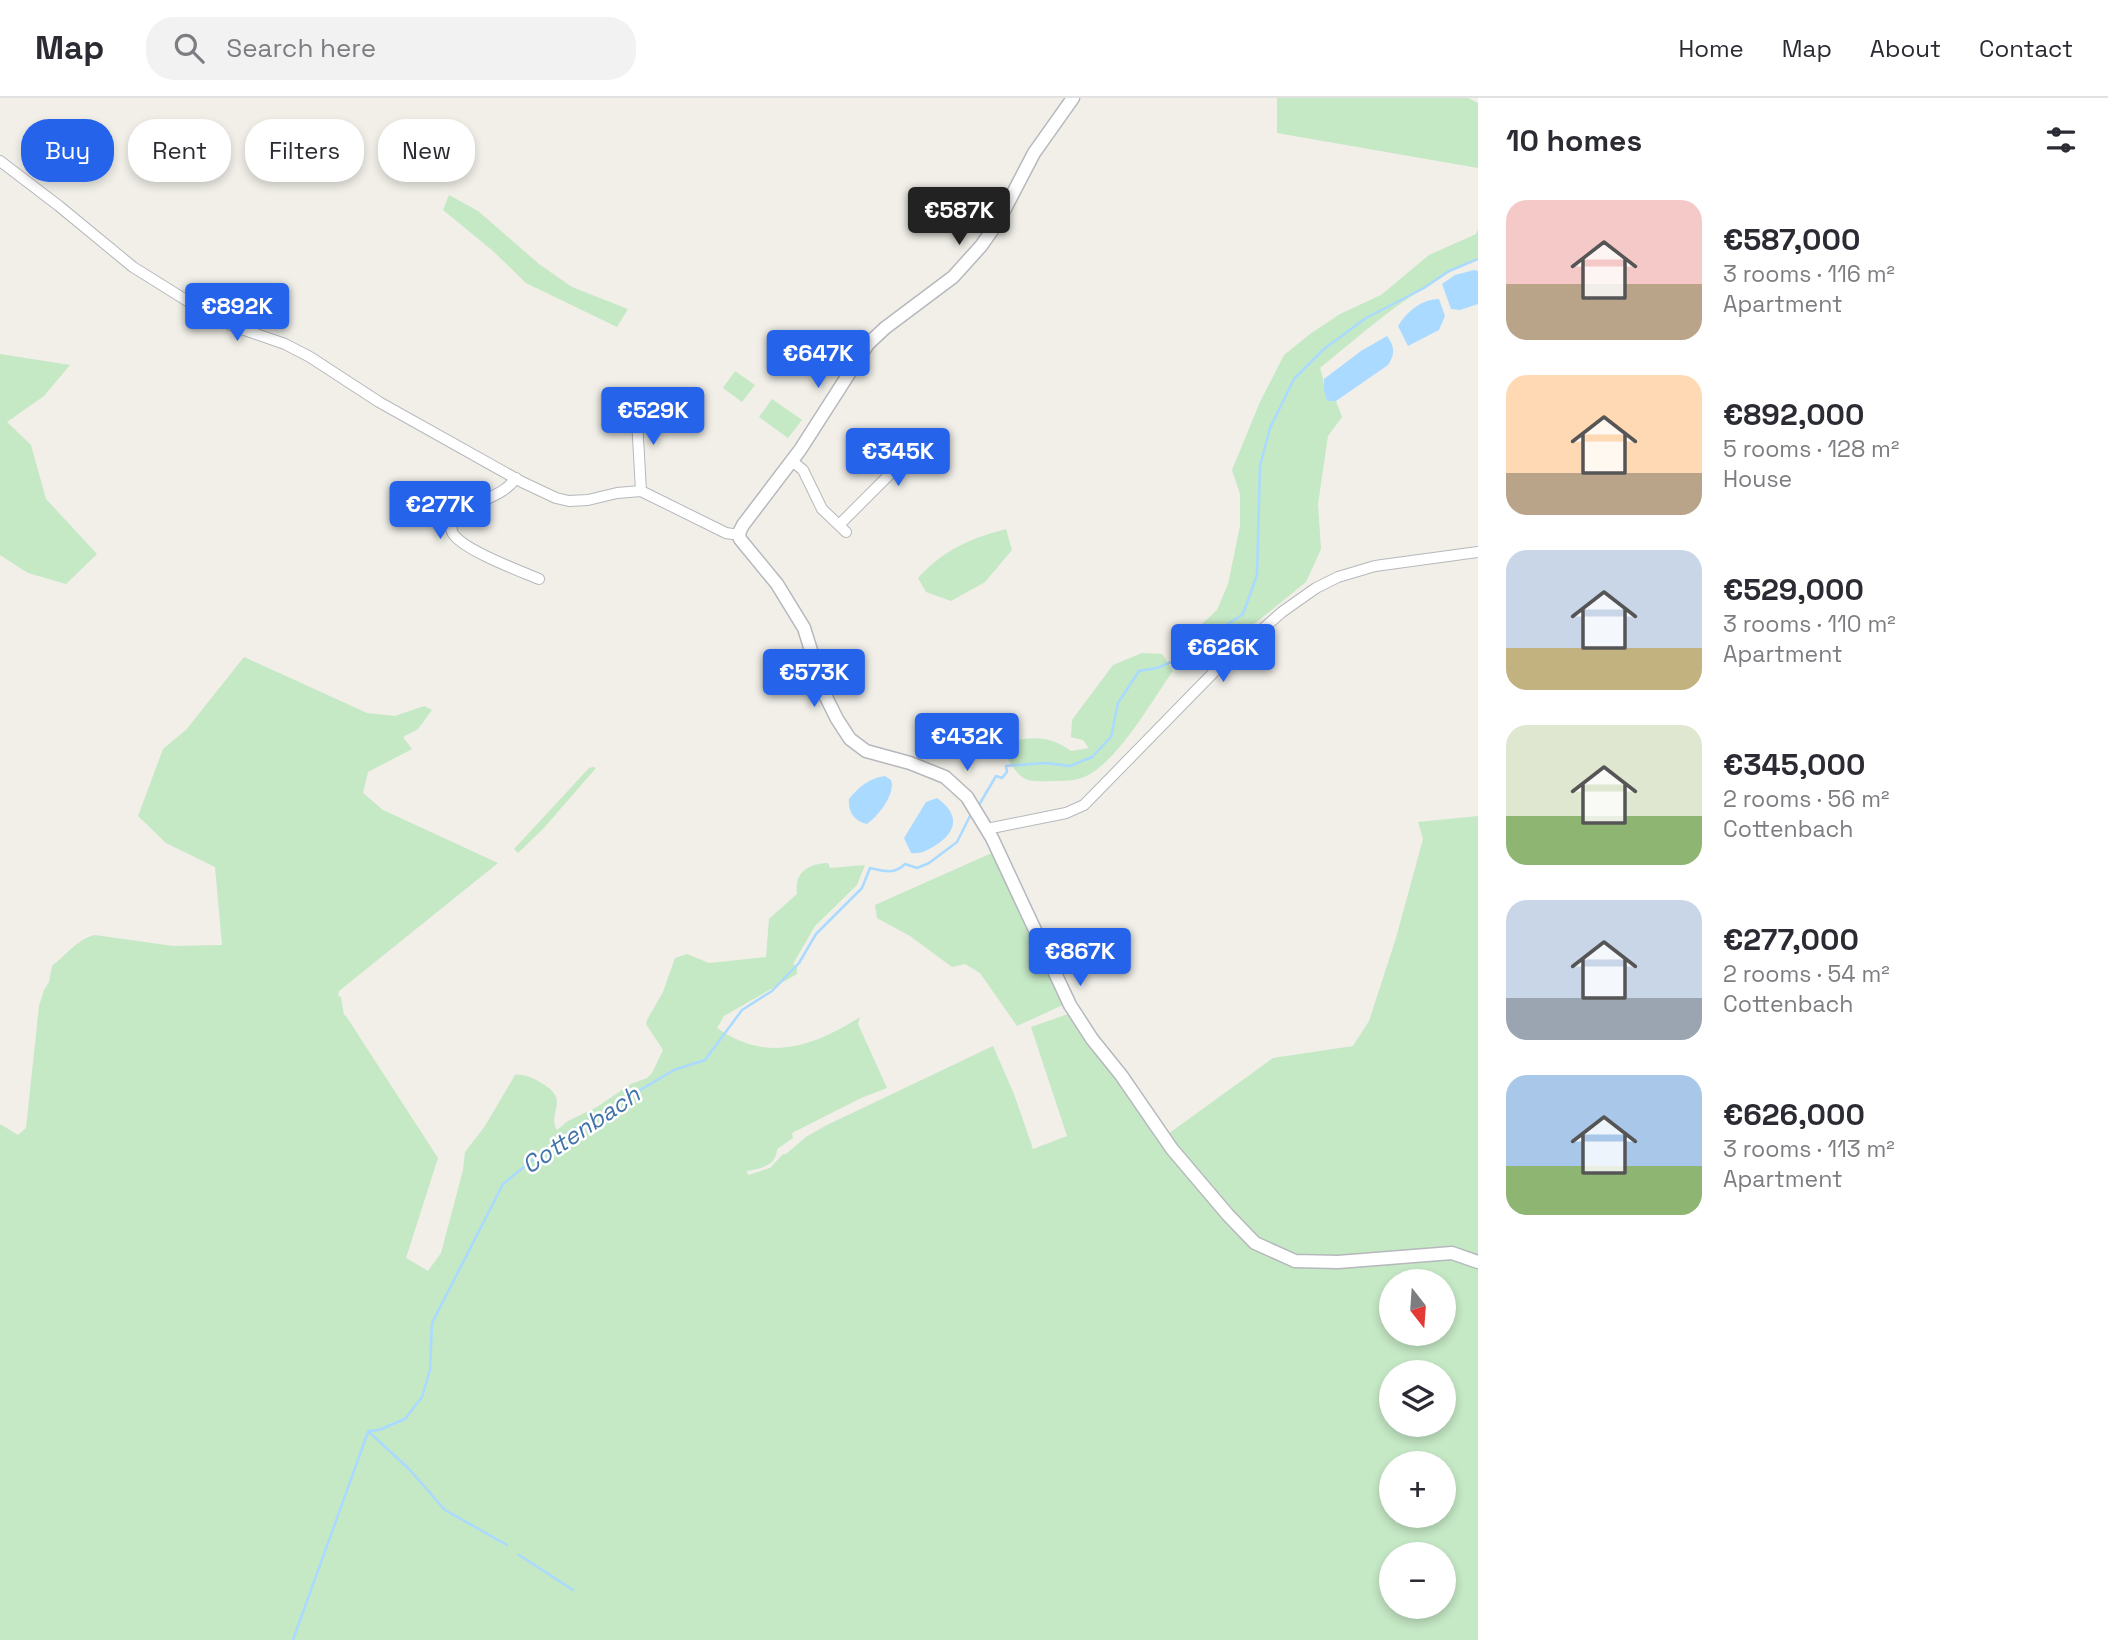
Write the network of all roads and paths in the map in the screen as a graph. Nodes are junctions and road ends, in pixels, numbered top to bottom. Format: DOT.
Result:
graph roads {
  1 [pos="1073,98"];
  2 [pos="0,161"];
  3 [pos="636,402"];
  4 [pos="876,440"];
  5 [pos="792,461"];
  6 [pos="516,478"];
  7 [pos="641,491"];
  8 [pos="739,536"];
  9 [pos="1478,552"];
  10 [pos="539,579"];
  11 [pos="987,828"];
  12 [pos="1478,1262"];
  1 -- 5 [label="street"];
  2 -- 6 [label="street"];
  3 -- 7 [label="street"];
  4 -- 5 [label="street"];
  5 -- 8 [label="street"];
  6 -- 7 [label="street"];
  6 -- 10 [label="street"];
  7 -- 8 [label="street"];
  8 -- 11 [label="street"];
  9 -- 11 [label="street"];
  11 -- 12 [label="street"];
}
